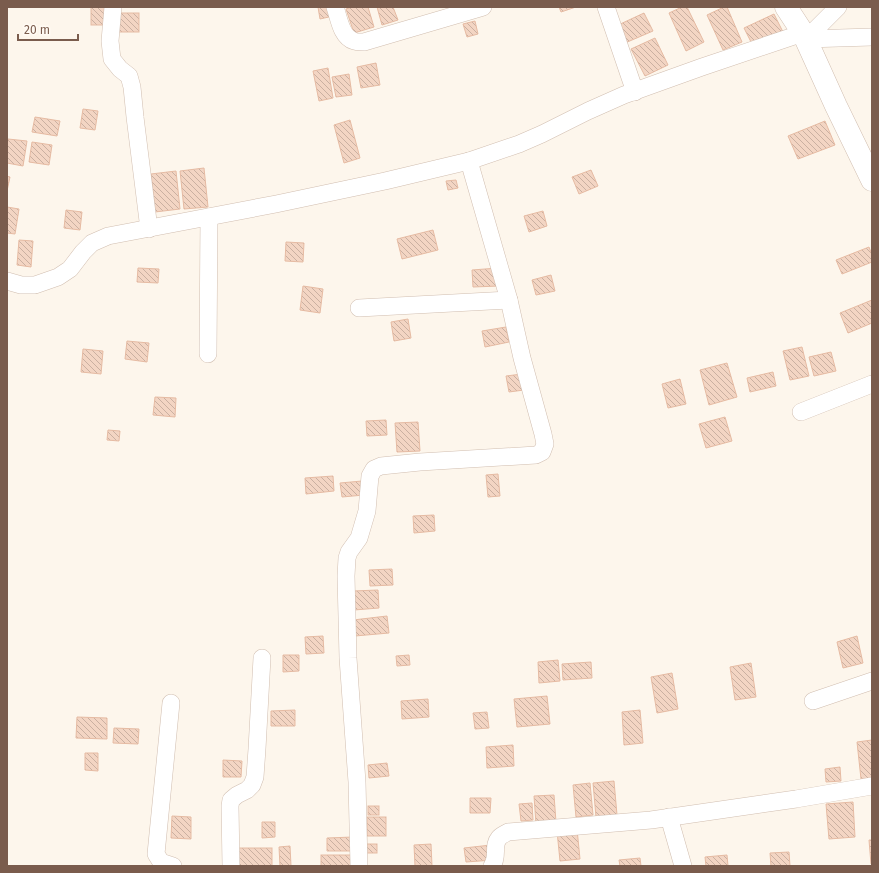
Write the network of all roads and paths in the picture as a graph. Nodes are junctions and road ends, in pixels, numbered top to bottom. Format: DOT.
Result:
graph roads {
  1 [pos="112,7"];
  2 [pos="335,7"];
  3 [pos="482,7"];
  4 [pos="606,7"];
  5 [pos="786,7"];
  6 [pos="838,7"];
  7 [pos="463,10"];
  8 [pos="804,36"];
  9 [pos="872,37"];
  10 [pos="635,92"];
  11 [pos="469,161"];
  12 [pos="872,180"];
  13 [pos="209,217"];
  14 [pos="148,229"];
  15 [pos="7,281"];
  16 [pos="509,300"];
  17 [pos="359,308"];
  18 [pos="208,354"];
  19 [pos="872,384"];
  20 [pos="802,412"];
  21 [pos="262,658"];
  22 [pos="872,681"];
  23 [pos="813,701"];
  24 [pos="171,703"];
  25 [pos="872,786"];
  26 [pos="669,817"];
  27 [pos="173,866"];
  28 [pos="231,866"];
  29 [pos="359,866"];
  30 [pos="492,866"];
  31 [pos="683,866"];
  1 -- 14 [label="street"];
  2 -- 7 [label="street"];
  3 -- 7 [label="street"];
  4 -- 10 [label="street"];
  5 -- 8 [label="street"];
  6 -- 8 [label="street"];
  8 -- 9 [label="street"];
  8 -- 10 [label="street"];
  8 -- 12 [label="street"];
  10 -- 11 [label="street"];
  11 -- 13 [label="street"];
  11 -- 16 [label="street"];
  13 -- 14 [label="street"];
  13 -- 18 [label="street"];
  14 -- 15 [label="street"];
  16 -- 17 [label="street"];
  16 -- 29 [label="street"];
  19 -- 20 [label="street"];
  21 -- 28 [label="street"];
  22 -- 23 [label="street"];
  24 -- 27 [label="street"];
  25 -- 26 [label="street"];
  26 -- 30 [label="street"];
  26 -- 31 [label="street"];
}
